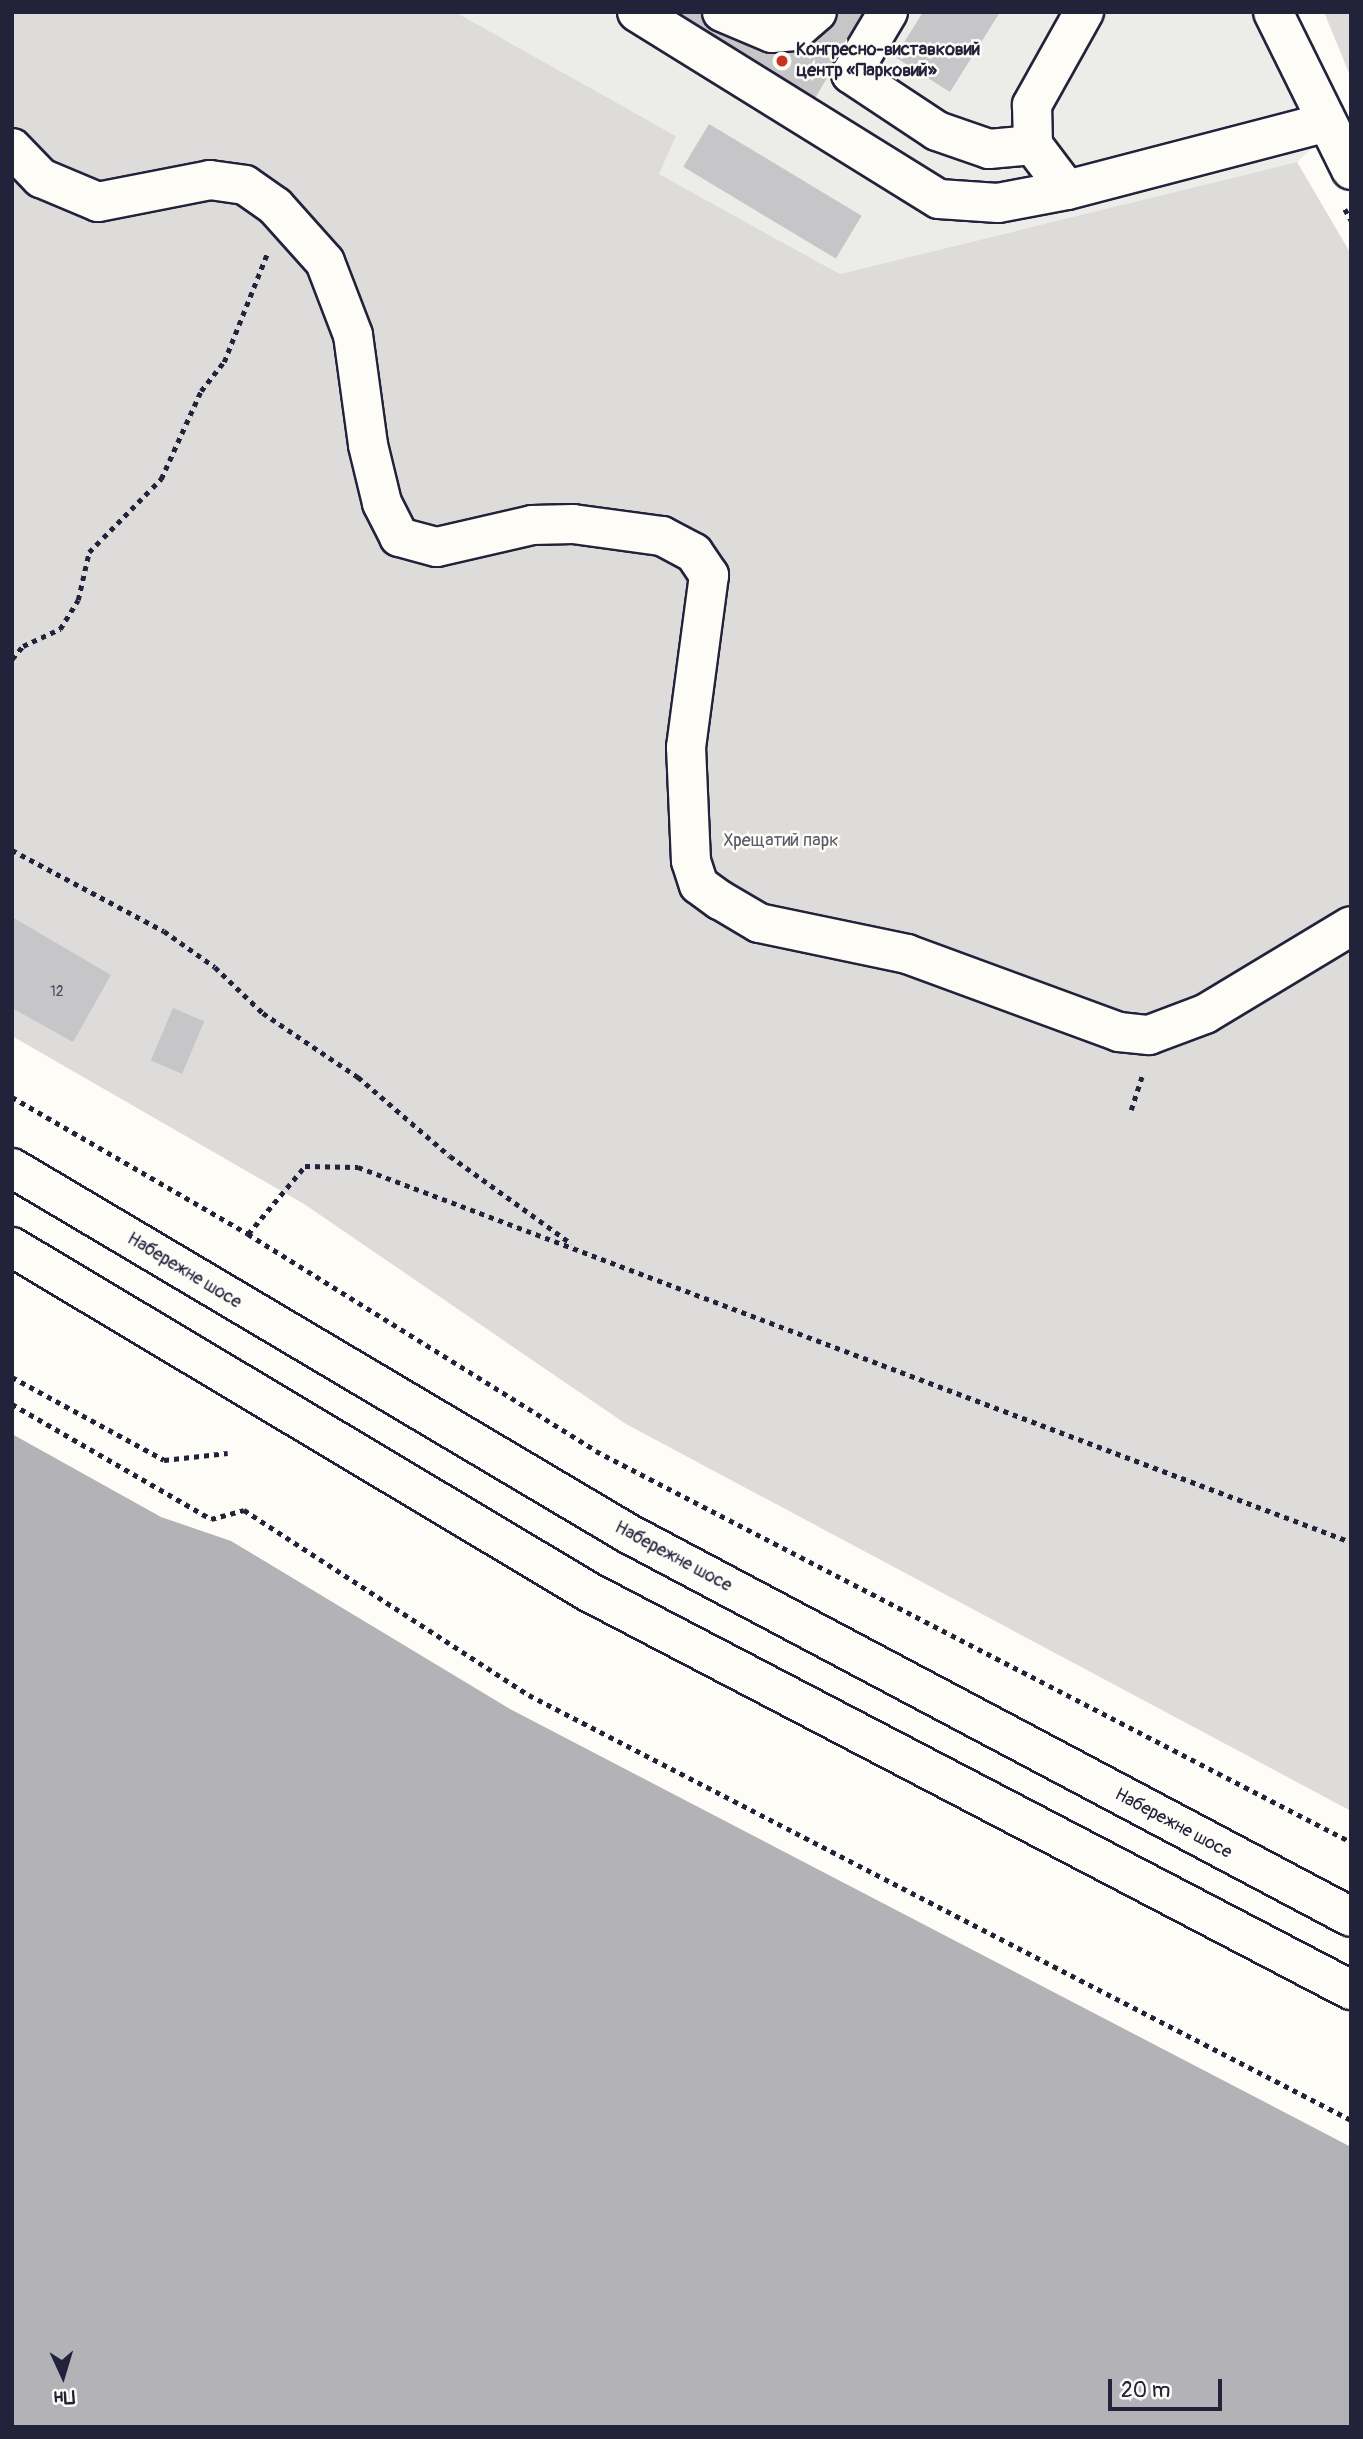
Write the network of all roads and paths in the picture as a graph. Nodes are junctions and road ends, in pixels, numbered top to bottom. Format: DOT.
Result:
graph roads {
  1 [pos="637,12"];
  2 [pos="722,12"];
  3 [pos="817,12"];
  4 [pos="888,12"];
  5 [pos="1084,12"];
  6 [pos="1273,12"];
  7 [pos="1325,123"];
  8 [pos="1033,145"];
  9 [pos="12,148"];
  10 [pos="1351,170"];
  11 [pos="1067,190"];
  12 [pos="266,244"];
  13 [pos="12,659"];
  14 [pos="12,850"];
  15 [pos="1351,926"];
  16 [pos="12,1097"];
  17 [pos="12,1168"];
  18 [pos="248,1234"];
  19 [pos="12,1247"];
  20 [pos="578,1249"];
  21 [pos="12,1377"];
  22 [pos="12,1404"];
  23 [pos="228,1452"];
  24 [pos="1351,1542"];
  25 [pos="1351,1842"];
  26 [pos="1351,1917"];
  27 [pos="1351,1990"];
  28 [pos="1351,2120"];
  1 -- 11 [label="main road"];
  2 -- 3 [label="main road"];
  4 -- 8 [label="main road"];
  5 -- 8 [label="main road"];
  6 -- 7 [label="main road"];
  7 -- 10 [label="main road"];
  7 -- 11 [label="main road"];
  8 -- 11 [label="main road"];
  9 -- 15 [label="main road"];
  12 -- 13 [label="path"];
  14 -- 20 [label="path"];
  16 -- 18 [label="path"];
  17 -- 26 [label="main road, Набережне шосе"];
  18 -- 20 [label="path"];
  18 -- 25 [label="path"];
  19 -- 27 [label="main road"];
  20 -- 24 [label="path"];
  21 -- 23 [label="path"];
  22 -- 28 [label="path"];
}
